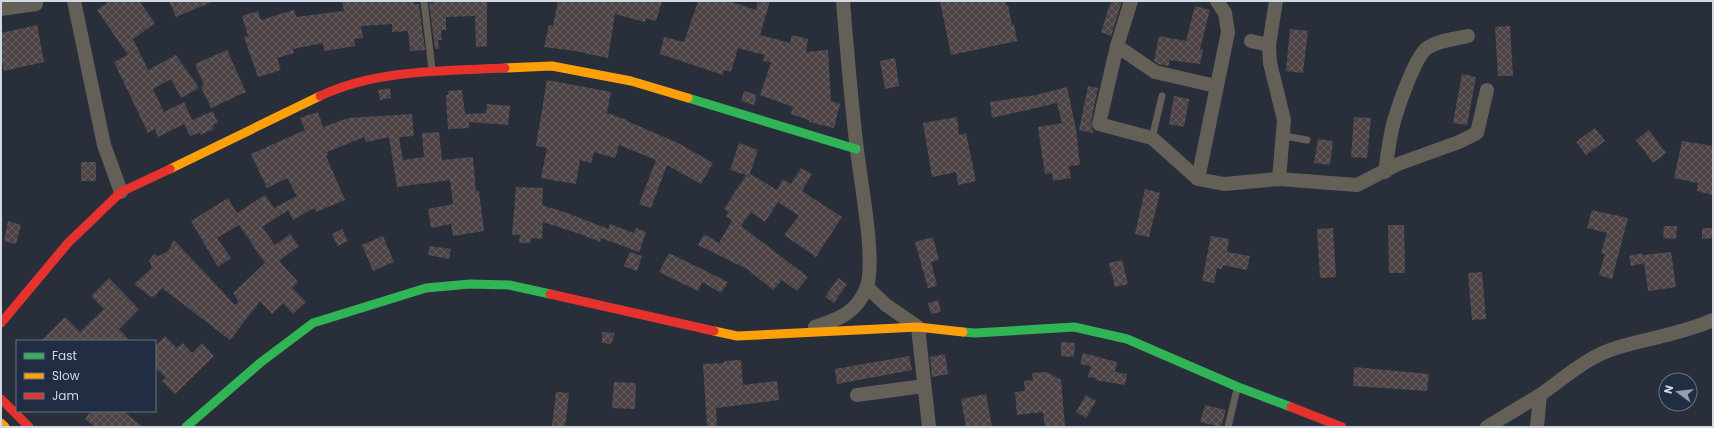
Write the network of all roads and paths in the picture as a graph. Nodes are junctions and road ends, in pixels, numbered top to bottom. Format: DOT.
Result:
graph roads {
  1 [pos="36,1"];
  2 [pos="74,1"];
  3 [pos="424,1"];
  4 [pos="843,1"];
  5 [pos="1131,1"];
  6 [pos="1217,1"];
  7 [pos="1276,1"];
  8 [pos="1,10"];
  9 [pos="1468,36"];
  10 [pos="1251,41"];
  11 [pos="1270,45"];
  12 [pos="1117,46"];
  13 [pos="432,71"];
  14 [pos="1216,86"];
  15 [pos="1487,90"];
  16 [pos="1162,96"];
  17 [pos="1284,136"];
  18 [pos="1152,138"];
  19 [pos="1307,140"];
  20 [pos="856,149"];
  21 [pos="1385,172"];
  22 [pos="1198,179"];
  23 [pos="1279,179"];
  24 [pos="121,192"];
  25 [pos="867,287"];
  26 [pos="1713,320"];
  27 [pos="1,323"];
  28 [pos="918,327"];
  29 [pos="800,333"];
  30 [pos="924,386"];
  31 [pos="1238,386"];
  32 [pos="857,395"];
  33 [pos="1540,395"];
  34 [pos="1,399"];
  35 [pos="1,423"];
  36 [pos="5,427"];
  37 [pos="29,427"];
  38 [pos="186,427"];
  39 [pos="929,427"];
  40 [pos="1228,427"];
  41 [pos="1342,427"];
  42 [pos="1487,427"];
  43 [pos="1537,427"];
  1 -- 8 [label="street"];
  2 -- 24 [label="street"];
  3 -- 13 [label="lane"];
  4 -- 20 [label="street"];
  5 -- 12 [label="street"];
  6 -- 14 [label="street"];
  7 -- 11 [label="street"];
  9 -- 21 [label="street"];
  10 -- 11 [label="street"];
  11 -- 17 [label="street"];
  12 -- 14 [label="street"];
  12 -- 18 [label="street"];
  13 -- 20 [label="main road"];
  13 -- 24 [label="main road"];
  14 -- 22 [label="street"];
  15 -- 21 [label="street"];
  16 -- 18 [label="lane"];
  17 -- 19 [label="lane"];
  17 -- 23 [label="street"];
  18 -- 22 [label="street"];
  20 -- 25 [label="street"];
  21 -- 23 [label="street"];
  22 -- 23 [label="street"];
  24 -- 27 [label="main road"];
  25 -- 28 [label="street"];
  25 -- 29 [label="street"];
  26 -- 33 [label="street"];
  28 -- 29 [label="main road"];
  28 -- 30 [label="street"];
  28 -- 31 [label="main road"];
  29 -- 38 [label="main road"];
  30 -- 32 [label="street"];
  30 -- 39 [label="street"];
  31 -- 40 [label="lane"];
  31 -- 41 [label="main road"];
  33 -- 42 [label="street"];
  33 -- 43 [label="street"];
  34 -- 37 [label="main road"];
  35 -- 36 [label="main road"];
}
